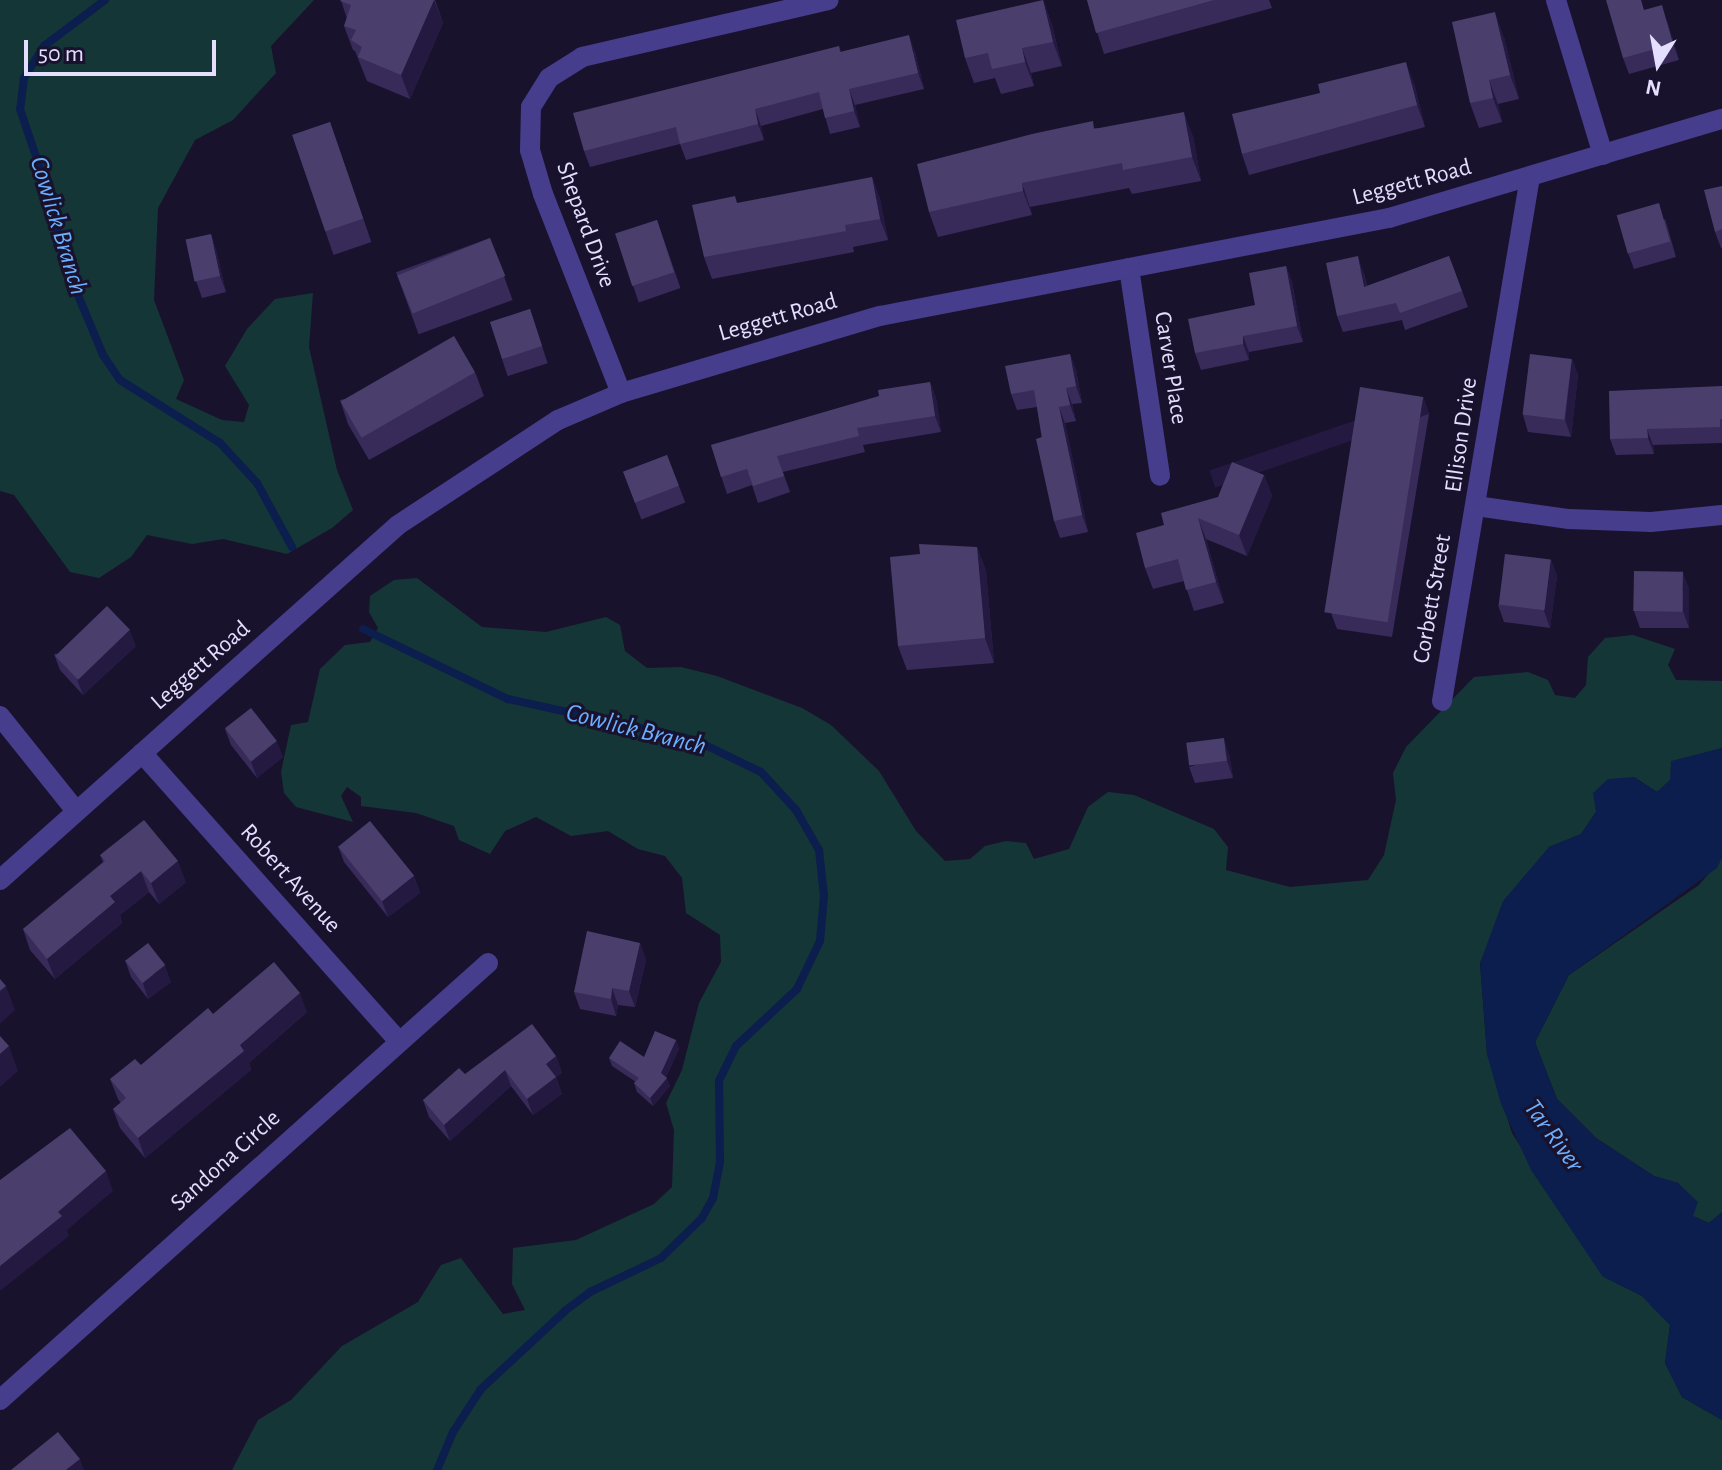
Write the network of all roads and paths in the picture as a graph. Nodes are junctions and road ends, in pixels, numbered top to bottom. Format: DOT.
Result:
graph roads {
  1 [pos="828,0"];
  2 [pos="1556,0"];
  3 [pos="1722,119"];
  4 [pos="1603,155"];
  5 [pos="1530,177"];
  6 [pos="1129,268"];
  7 [pos="621,393"];
  8 [pos="1160,476"];
  9 [pos="1476,506"];
  10 [pos="1722,515"];
  11 [pos="1442,701"];
  12 [pos="0,716"];
  13 [pos="142,753"];
  14 [pos="76,811"];
  15 [pos="0,880"];
  16 [pos="488,963"];
  17 [pos="399,1041"];
  18 [pos="0,1400"];
  1 -- 7 [label="street, Shepard Drive"];
  2 -- 4 [label="street"];
  3 -- 4 [label="street, Leggett Road"];
  4 -- 5 [label="street, Leggett Road"];
  5 -- 6 [label="street, Leggett Road"];
  5 -- 9 [label="street, Ellison Drive"];
  6 -- 7 [label="street, Leggett Road"];
  6 -- 8 [label="street, Carver Place"];
  7 -- 13 [label="street, Leggett Road"];
  9 -- 10 [label="street, Ellison Drive"];
  9 -- 11 [label="street, Corbett Street"];
  12 -- 14 [label="street"];
  13 -- 14 [label="street, Leggett Road"];
  13 -- 17 [label="street, Robert Avenue"];
  14 -- 15 [label="street, Leggett Road"];
  16 -- 17 [label="street, Sandona Circle"];
  17 -- 18 [label="street, Sandona Circle"];
}
